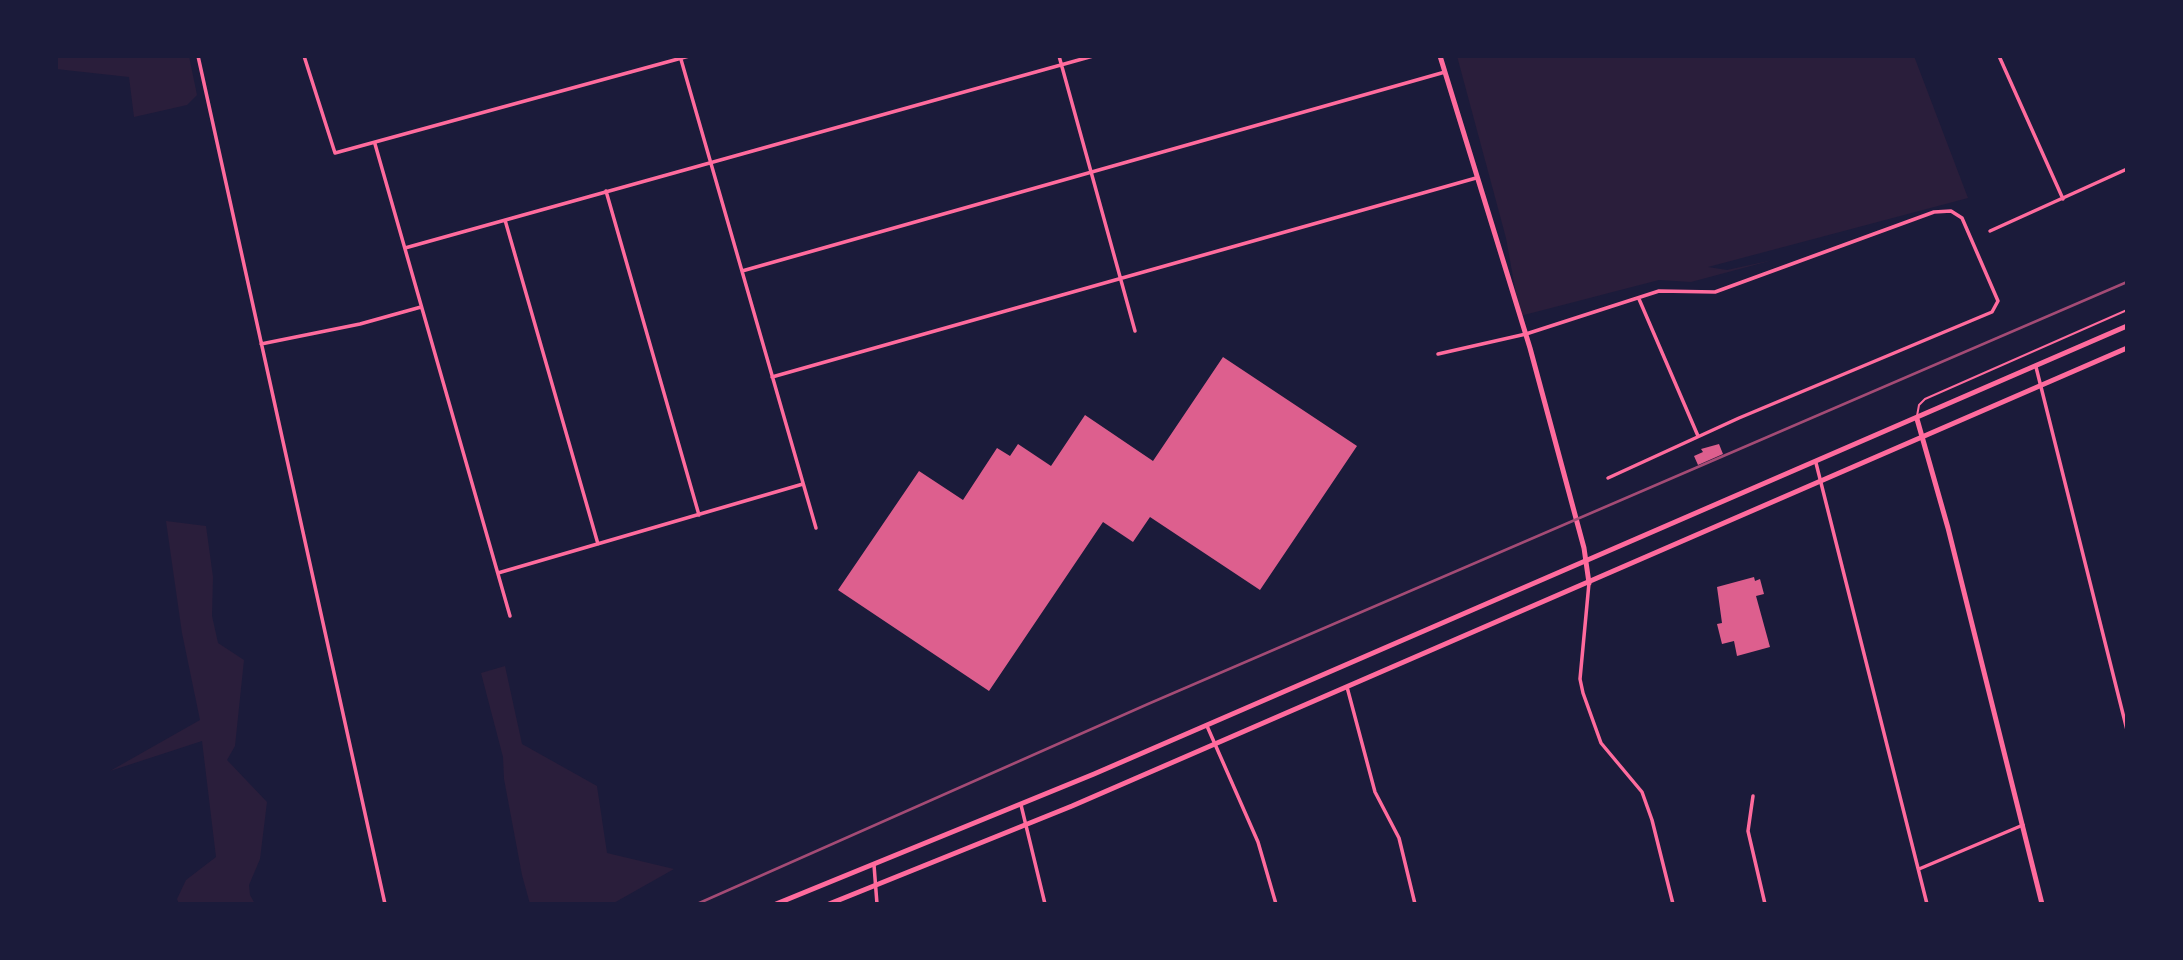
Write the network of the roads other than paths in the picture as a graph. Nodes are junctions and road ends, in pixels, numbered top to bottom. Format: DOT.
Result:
graph roads {
  1 [pos="198,56"];
  2 [pos="304,56"];
  3 [pos="690,56"];
  4 [pos="1059,56"];
  5 [pos="1093,56"];
  6 [pos="1440,56"];
  7 [pos="1998,56"];
  8 [pos="680,57"];
  9 [pos="1061,65"];
  10 [pos="1445,72"];
  11 [pos="375,144"];
  12 [pos="710,162"];
  13 [pos="2127,169"];
  14 [pos="1090,174"];
  15 [pos="1476,178"];
  16 [pos="606,191"];
  17 [pos="2063,199"];
  18 [pos="505,220"];
  19 [pos="1990,231"];
  20 [pos="405,248"];
  21 [pos="742,271"];
  22 [pos="1120,279"];
  23 [pos="1639,299"];
  24 [pos="421,307"];
  25 [pos="2127,310"];
  26 [pos="2127,326"];
  27 [pos="1135,331"];
  28 [pos="1526,334"];
  29 [pos="261,344"];
  30 [pos="2127,348"];
  31 [pos="1438,354"];
  32 [pos="2036,367"];
  33 [pos="772,377"];
  34 [pos="2042,386"];
  35 [pos="1917,419"];
  36 [pos="1698,436"];
  37 [pos="1923,439"];
  38 [pos="1816,463"];
  39 [pos="1608,478"];
  40 [pos="1822,483"];
  41 [pos="803,484"];
  42 [pos="699,515"];
  43 [pos="816,528"];
  44 [pos="598,544"];
  45 [pos="1587,562"];
  46 [pos="498,573"];
  47 [pos="1589,583"];
  48 [pos="510,616"];
  49 [pos="1347,687"];
  50 [pos="1207,726"];
  51 [pos="2127,730"];
  52 [pos="1214,744"];
  53 [pos="1753,796"];
  54 [pos="1021,805"];
  55 [pos="1026,825"];
  56 [pos="2023,825"];
  57 [pos="874,865"];
  58 [pos="1919,869"];
  59 [pos="878,885"];
  60 [pos="385,904"];
  61 [pos="776,904"];
  62 [pos="829,904"];
  63 [pos="877,904"];
  64 [pos="1045,904"];
  65 [pos="1276,904"];
  66 [pos="1415,904"];
  67 [pos="1673,904"];
  68 [pos="1765,904"];
  69 [pos="1927,904"];
  70 [pos="2042,904"];
  1 -- 29 [label="street"];
  2 -- 11 [label="street"];
  3 -- 8 [label="street"];
  4 -- 9 [label="street"];
  5 -- 9 [label="street"];
  6 -- 10 [label="main road"];
  7 -- 17 [label="street"];
  8 -- 11 [label="street"];
  8 -- 12 [label="street"];
  9 -- 12 [label="street"];
  9 -- 14 [label="street"];
  10 -- 14 [label="street"];
  10 -- 15 [label="main road"];
  11 -- 20 [label="street"];
  12 -- 16 [label="street"];
  12 -- 21 [label="street"];
  13 -- 17 [label="street"];
  14 -- 21 [label="street"];
  14 -- 22 [label="street"];
  15 -- 22 [label="street"];
  15 -- 28 [label="main road"];
  16 -- 18 [label="street"];
  16 -- 42 [label="street"];
  17 -- 19 [label="street"];
  18 -- 20 [label="street"];
  18 -- 44 [label="street"];
  20 -- 24 [label="street"];
  21 -- 33 [label="street"];
  22 -- 27 [label="street"];
  22 -- 33 [label="street"];
  23 -- 28 [label="street"];
  23 -- 36 [label="street"];
  23 -- 36 [label="street"];
  24 -- 29 [label="street"];
  24 -- 46 [label="street"];
  25 -- 35 [label="lane"];
  26 -- 32 [label="main road"];
  28 -- 31 [label="street"];
  28 -- 45 [label="main road"];
  29 -- 60 [label="street"];
  30 -- 34 [label="main road"];
  32 -- 34 [label="street"];
  32 -- 35 [label="main road"];
  33 -- 41 [label="street"];
  34 -- 37 [label="main road"];
  34 -- 51 [label="street"];
  35 -- 37 [label="main road"];
  35 -- 38 [label="main road"];
  36 -- 39 [label="street"];
  37 -- 40 [label="main road"];
  37 -- 56 [label="main road"];
  38 -- 40 [label="street"];
  38 -- 45 [label="main road"];
  40 -- 47 [label="main road"];
  40 -- 58 [label="street"];
  41 -- 42 [label="street"];
  41 -- 43 [label="street"];
  42 -- 44 [label="street"];
  44 -- 46 [label="street"];
  45 -- 47 [label="main road"];
  45 -- 50 [label="main road"];
  46 -- 48 [label="street"];
  47 -- 49 [label="main road"];
  47 -- 67 [label="street"];
  49 -- 52 [label="main road"];
  49 -- 66 [label="street"];
  50 -- 52 [label="street"];
  50 -- 54 [label="main road"];
  52 -- 55 [label="main road"];
  52 -- 65 [label="street"];
  53 -- 68 [label="street"];
  54 -- 55 [label="street"];
  54 -- 57 [label="main road"];
  55 -- 59 [label="main road"];
  55 -- 64 [label="street"];
  56 -- 58 [label="street"];
  56 -- 70 [label="main road"];
  57 -- 59 [label="street"];
  57 -- 61 [label="main road"];
  58 -- 69 [label="street"];
  59 -- 62 [label="main road"];
  59 -- 63 [label="street"];
}
